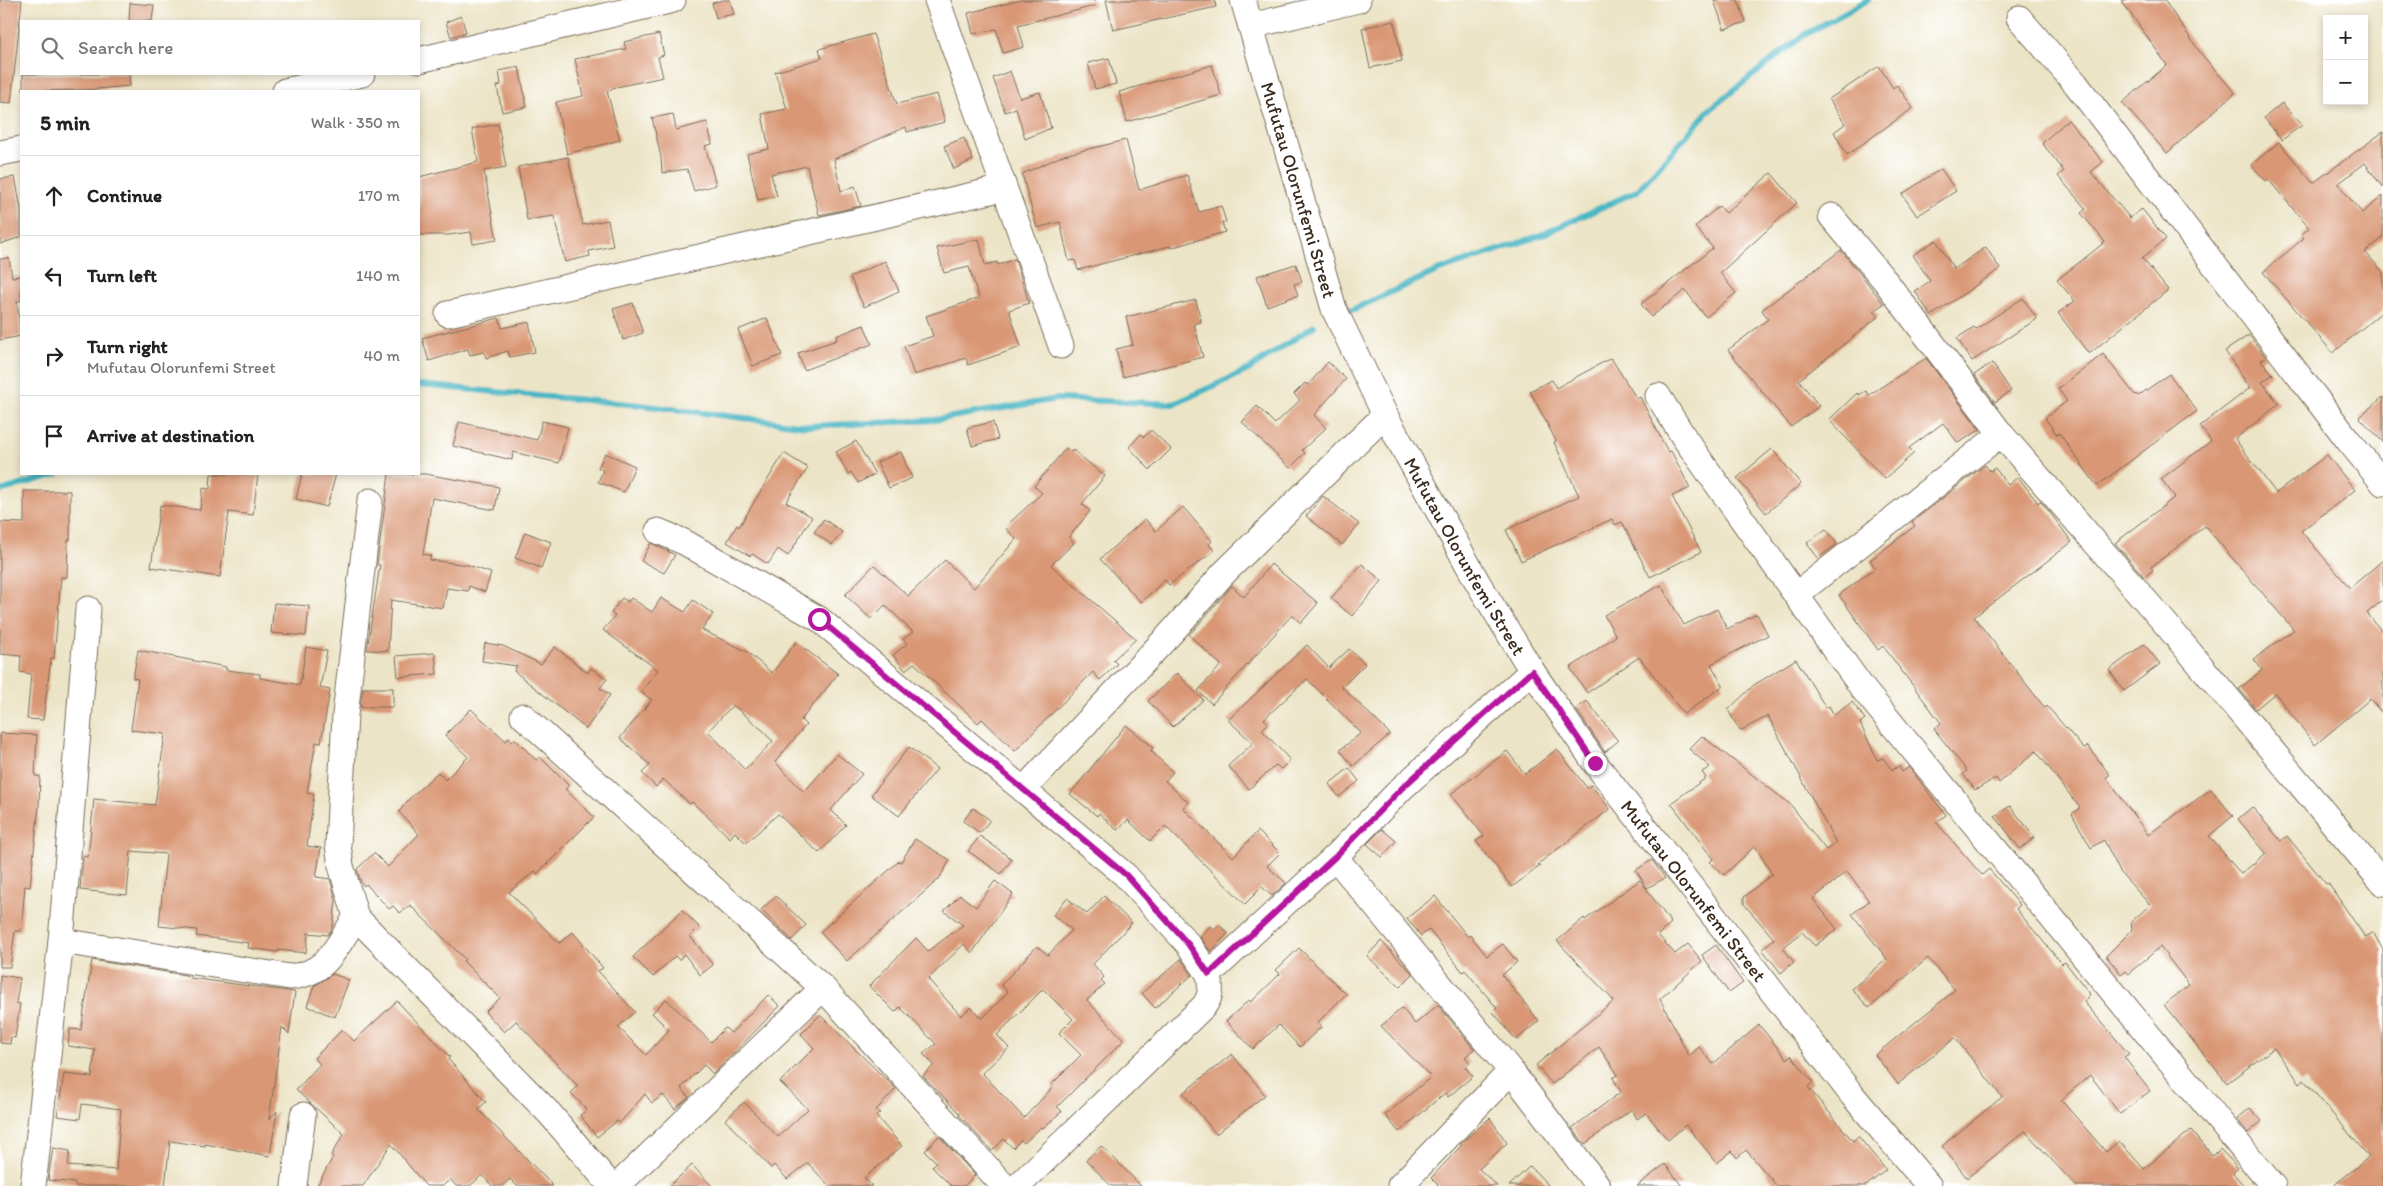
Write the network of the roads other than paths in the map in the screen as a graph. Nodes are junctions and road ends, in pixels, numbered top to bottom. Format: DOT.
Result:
graph roads {
  1 [pos="673,0"];
  2 [pos="937,0"];
  3 [pos="1243,0"];
  4 [pos="1358,0"];
  5 [pos="2019,18"];
  6 [pos="1251,26"];
  7 [pos="420,60"];
  8 [pos="357,75"];
  9 [pos="290,90"];
  10 [pos="20,149"];
  11 [pos="0,153"];
  12 [pos="1004,188"];
  13 [pos="1831,216"];
  14 [pos="448,314"];
  15 [pos="1061,346"];
  16 [pos="1658,396"];
  17 [pos="1385,415"];
  18 [pos="2001,434"];
  19 [pos="2383,483"];
  20 [pos="370,501"];
  21 [pos="658,531"];
  22 [pos="1797,594"];
  23 [pos="88,609"];
  24 [pos="1532,671"];
  25 [pos="523,716"];
  26 [pos="1024,789"];
  27 [pos="1335,857"];
  28 [pos="2383,883"];
  29 [pos="356,917"];
  30 [pos="61,941"];
  31 [pos="1209,974"];
  32 [pos="823,988"];
  33 [pos="1511,1071"];
  34 [pos="303,1116"];
  35 [pos="33,1186"];
  36 [pos="294,1186"];
  37 [pos="611,1186"];
  38 [pos="617,1186"];
  39 [pos="1004,1186"];
  40 [pos="1018,1186"];
  41 [pos="1400,1186"];
  42 [pos="1598,1186"];
  43 [pos="1929,1186"];
  44 [pos="2272,1186"];
  1 -- 7 [label="street"];
  2 -- 12 [label="street"];
  3 -- 6 [label="street, Mufutau Olorunfemi Street"];
  4 -- 6 [label="street"];
  5 -- 19 [label="street"];
  6 -- 17 [label="street, Mufutau Olorunfemi Street"];
  8 -- 9 [label="street"];
  10 -- 11 [label="street"];
  12 -- 14 [label="street"];
  12 -- 15 [label="street"];
  13 -- 18 [label="street"];
  16 -- 22 [label="street"];
  17 -- 24 [label="street, Mufutau Olorunfemi Street"];
  17 -- 26 [label="street"];
  18 -- 22 [label="street"];
  18 -- 28 [label="street"];
  20 -- 29 [label="street"];
  21 -- 26 [label="street"];
  22 -- 44 [label="street"];
  23 -- 30 [label="street"];
  24 -- 27 [label="street"];
  24 -- 43 [label="street, Mufutau Olorunfemi Street"];
  25 -- 32 [label="street"];
  26 -- 31 [label="street"];
  27 -- 31 [label="street"];
  27 -- 33 [label="street"];
  29 -- 30 [label="street"];
  29 -- 37 [label="street"];
  30 -- 35 [label="street"];
  31 -- 40 [label="street"];
  32 -- 38 [label="street"];
  32 -- 39 [label="street"];
  33 -- 41 [label="street"];
  33 -- 42 [label="street"];
  34 -- 36 [label="street"];
}
